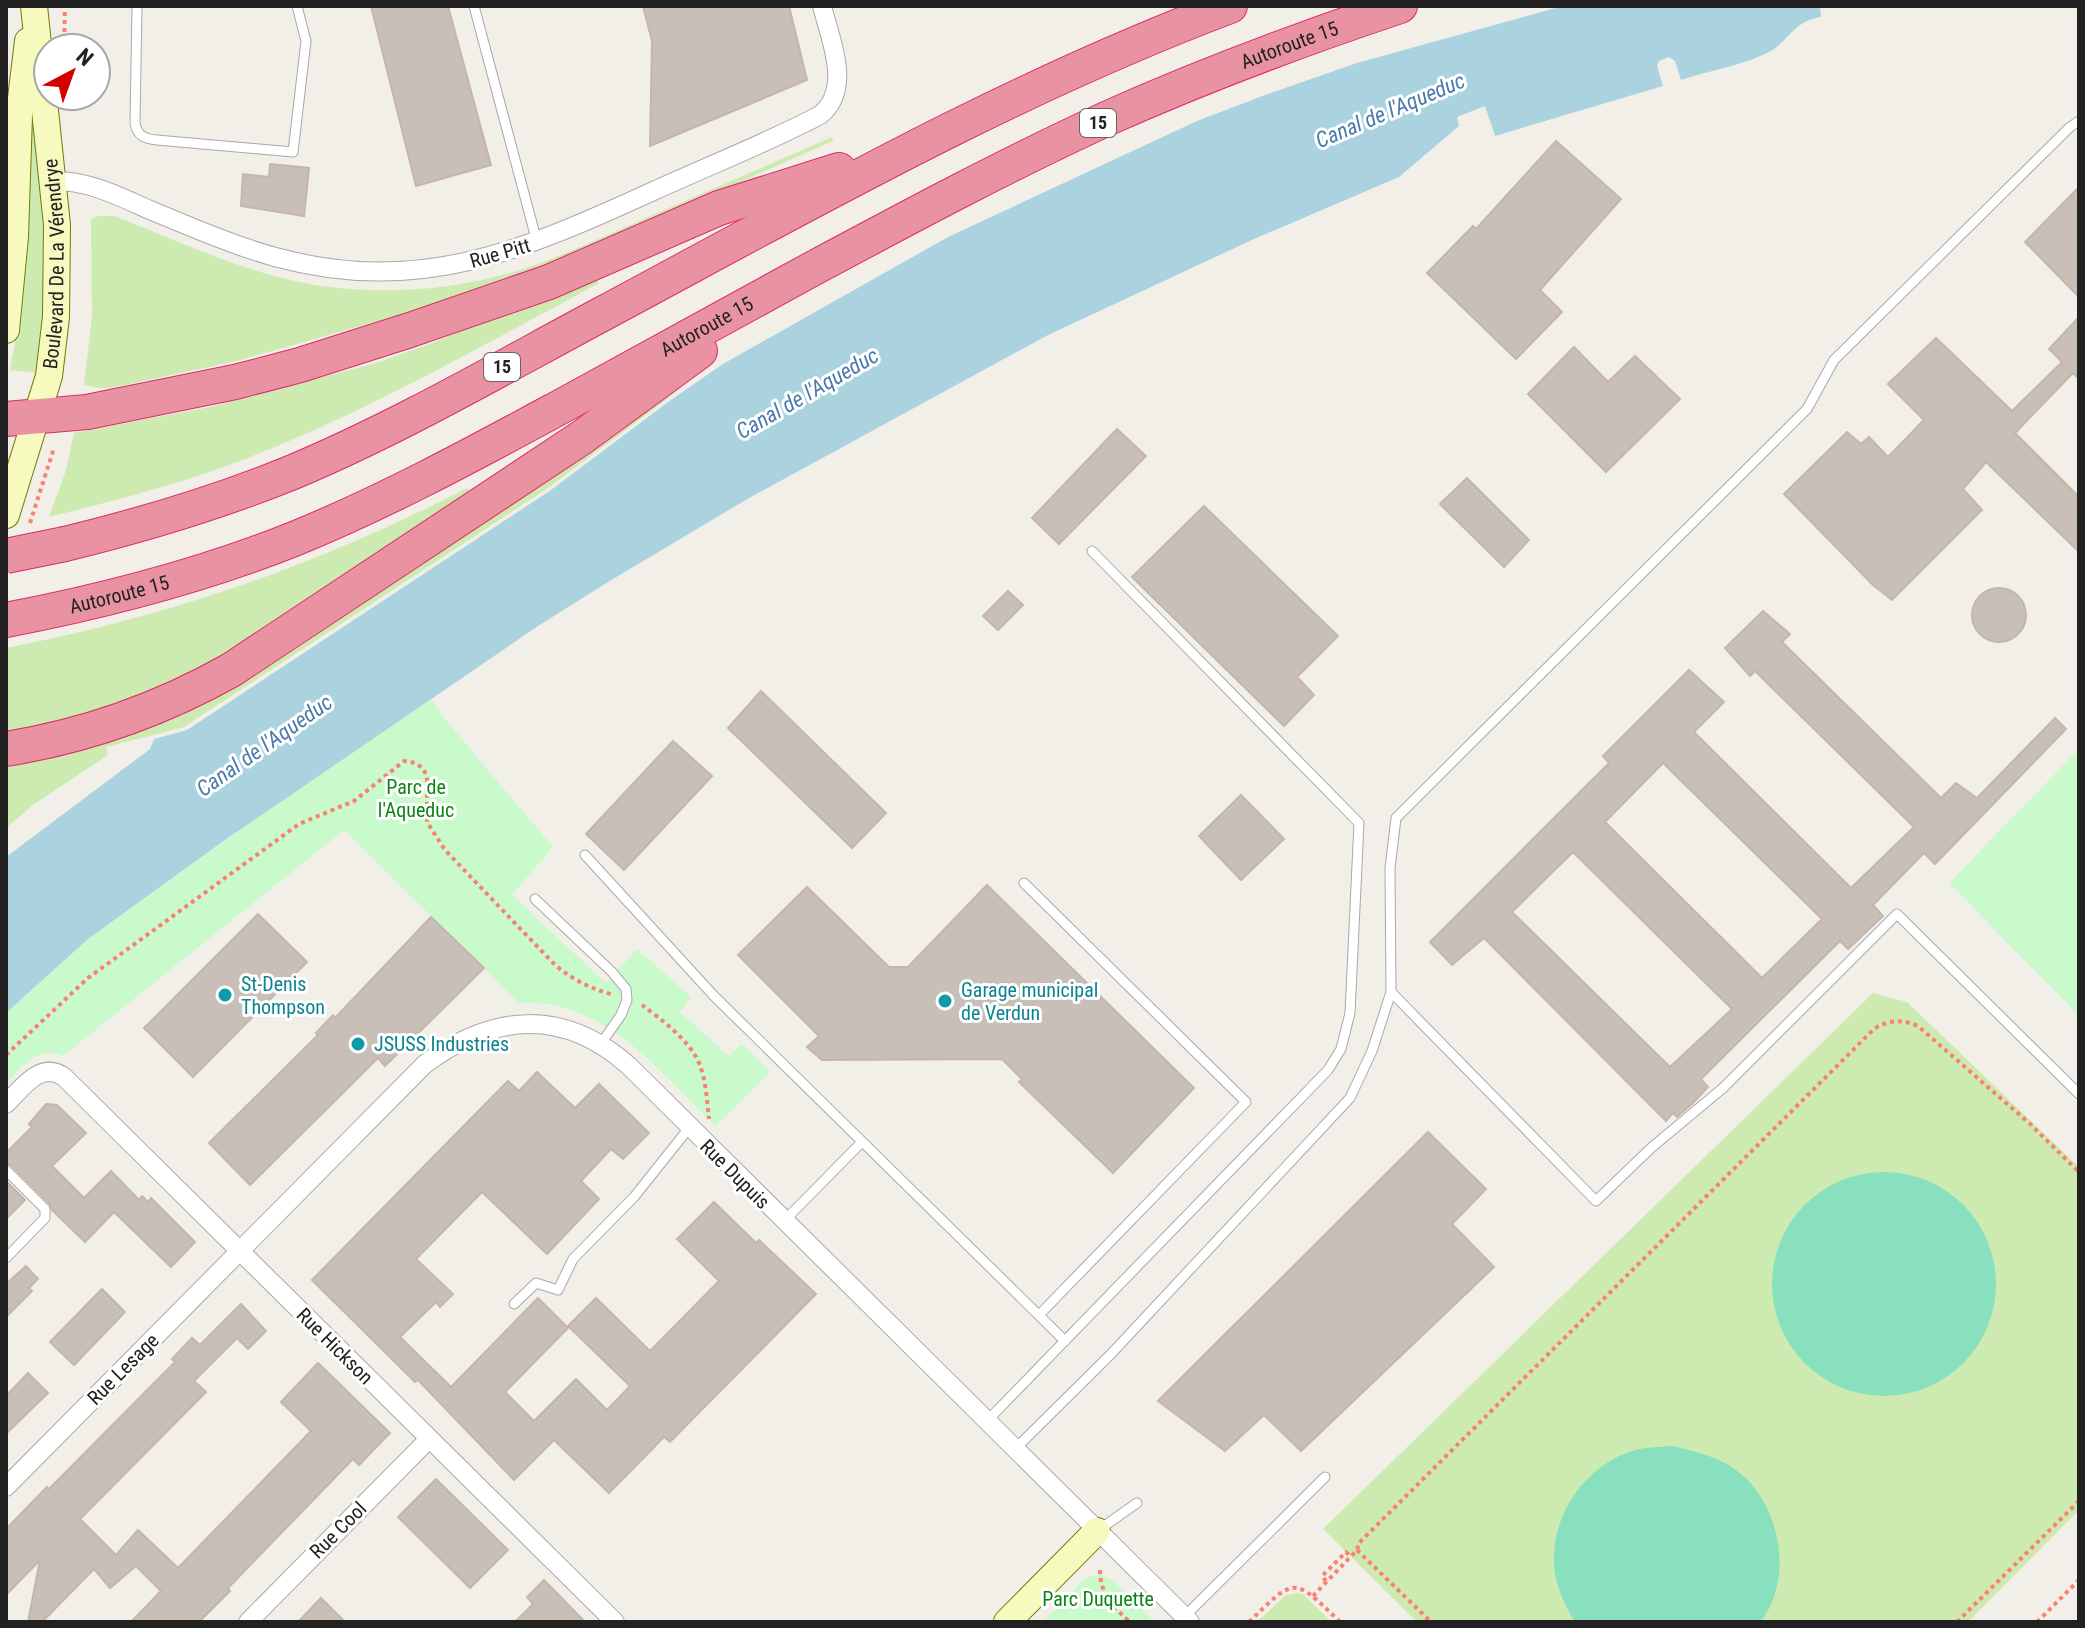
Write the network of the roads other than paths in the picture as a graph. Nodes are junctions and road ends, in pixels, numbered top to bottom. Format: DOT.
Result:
graph roads {
  1 [pos="33,6"];
  2 [pos="137,6"];
  3 [pos="297,6"];
  4 [pos="474,6"];
  5 [pos="822,6"];
  6 [pos="1230,6"];
  7 [pos="1400,6"];
  8 [pos="2079,121"];
  9 [pos="920,144"];
  10 [pos="52,181"];
  11 [pos="537,242"];
  12 [pos="810,270"];
  13 [pos="6,330"];
  14 [pos="22,417"];
  15 [pos="6,515"];
  16 [pos="1092,551"];
  17 [pos="6,556"];
  18 [pos="6,620"];
  19 [pos="6,749"];
  20 [pos="585,855"];
  21 [pos="1024,883"];
  22 [pos="535,899"];
  23 [pos="1391,992"];
  24 [pos="600,1045"];
  25 [pos="2079,1094"];
  26 [pos="6,1104"];
  27 [pos="689,1128"];
  28 [pos="861,1143"];
  29 [pos="6,1170"];
  30 [pos="783,1222"];
  31 [pos="240,1251"];
  32 [pos="6,1258"];
  33 [pos="514,1304"];
  34 [pos="1039,1315"];
  35 [pos="1065,1341"];
  36 [pos="987,1421"];
  37 [pos="429,1439"];
  38 [pos="1015,1449"];
  39 [pos="1325,1477"];
  40 [pos="6,1487"];
  41 [pos="1137,1503"];
  42 [pos="1097,1531"];
  43 [pos="1187,1619"];
  44 [pos="248,1622"];
  45 [pos="615,1622"];
  46 [pos="1007,1622"];
  1 -- 10 [label="main road, Boulevard De La Vérendrye"];
  1 -- 13 [label="main road, Boulevard De La Vérendrye"];
  2 -- 3 [label="lane"];
  4 -- 11 [label="lane"];
  5 -- 11 [label="street, Rue Pitt"];
  6 -- 9 [label="highway, 15"];
  7 -- 12 [label="highway, Autoroute 15 / 15"];
  8 -- 23 [label="lane"];
  9 -- 14 [label="highway"];
  9 -- 17 [label="highway, 15, bridge"];
  10 -- 11 [label="street, Rue Pitt"];
  10 -- 14 [label="main road, Boulevard De La Vérendrye"];
  12 -- 18 [label="highway, Autoroute 15 / 15"];
  12 -- 19 [label="highway"];
  14 -- 15 [label="main road, Boulevard De La Vérendrye"];
  16 -- 35 [label="lane"];
  20 -- 28 [label="lane"];
  21 -- 34 [label="lane"];
  22 -- 24 [label="lane"];
  23 -- 25 [label="lane"];
  23 -- 38 [label="lane"];
  24 -- 27 [label="street, Rue Dupuis"];
  24 -- 31 [label="street, Rue Dupuis"];
  26 -- 31 [label="street, Rue Hickson"];
  27 -- 30 [label="street, Rue Dupuis"];
  27 -- 33 [label="lane"];
  28 -- 30 [label="lane"];
  28 -- 34 [label="lane"];
  29 -- 32 [label="lane"];
  30 -- 36 [label="street, Rue Dupuis"];
  31 -- 37 [label="street, Rue Hickson"];
  31 -- 40 [label="street, Rue Lesage"];
  34 -- 35 [label="lane"];
  35 -- 36 [label="lane"];
  36 -- 38 [label="street, Rue Dupuis"];
  37 -- 44 [label="street, Rue Cool"];
  37 -- 45 [label="street, Rue Hickson"];
  38 -- 42 [label="street, Rue Dupuis"];
  39 -- 43 [label="lane"];
  41 -- 42 [label="lane"];
  42 -- 43 [label="street, Rue Dupuis"];
  42 -- 46 [label="main road"];
}
